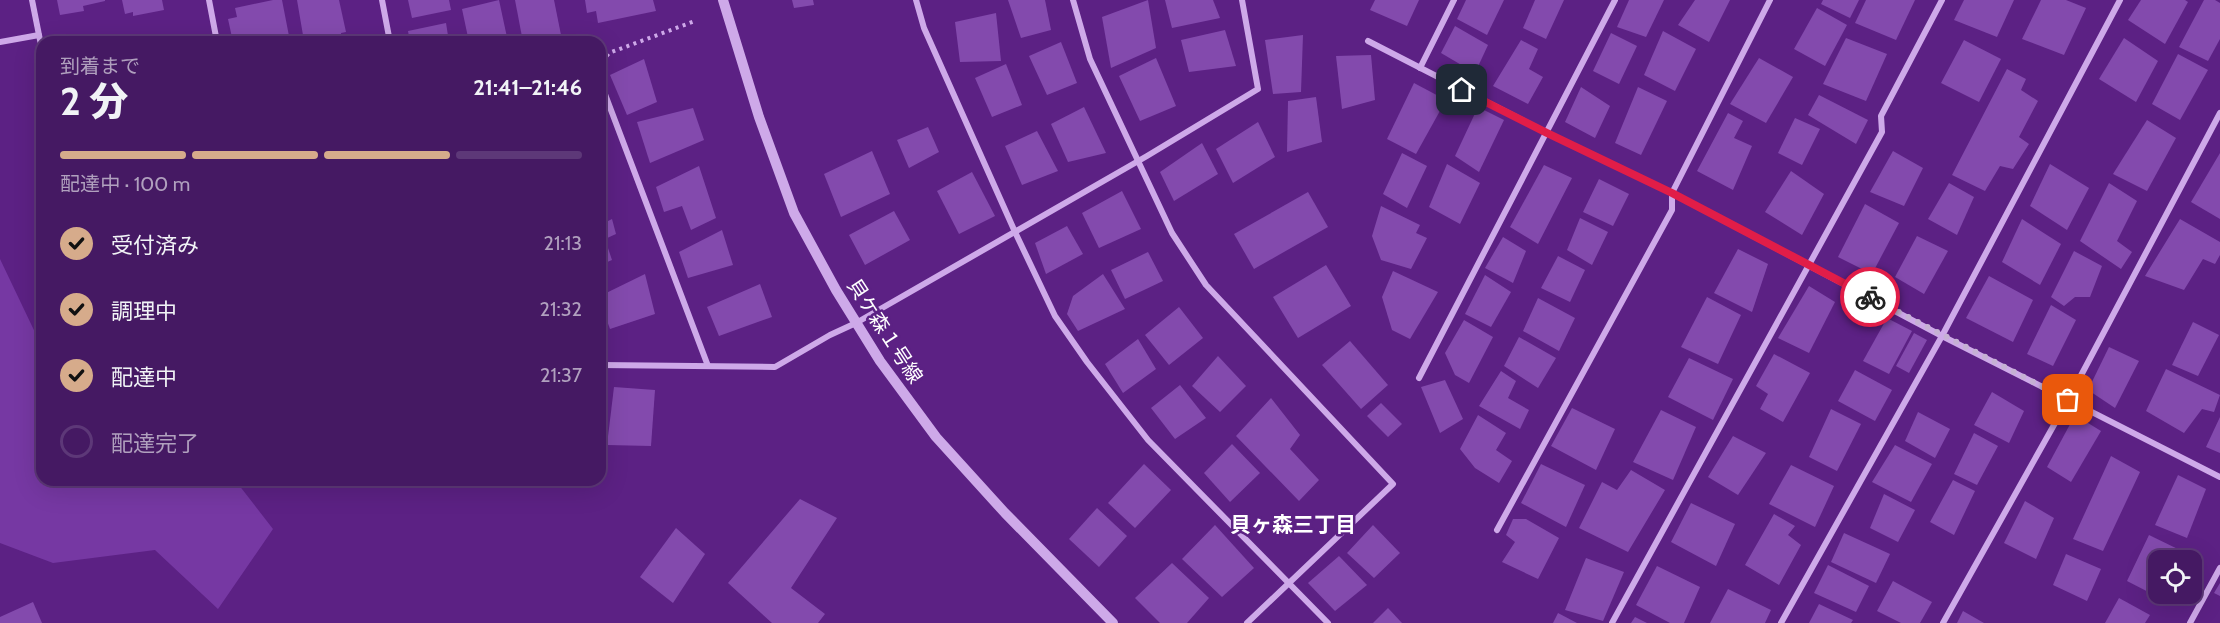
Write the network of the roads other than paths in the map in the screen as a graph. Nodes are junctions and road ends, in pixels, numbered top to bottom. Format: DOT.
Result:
graph roads {
  1 [pos="32,0"];
  2 [pos="209,0"];
  3 [pos="382,0"];
  4 [pos="723,0"];
  5 [pos="916,0"];
  6 [pos="1073,0"];
  7 [pos="1242,0"];
  8 [pos="1454,0"];
  9 [pos="1615,0"];
  10 [pos="1770,0"];
  11 [pos="1942,0"];
  12 [pos="2120,0"];
  13 [pos="39,35"];
  14 [pos="216,36"];
  15 [pos="389,36"];
  16 [pos="1368,41"];
  17 [pos="0,42"];
  18 [pos="1420,68"];
  19 [pos="606,97"];
  20 [pos="2220,113"];
  21 [pos="1547,133"];
  22 [pos="1138,162"];
  23 [pos="1672,193"];
  24 [pos="1015,232"];
  25 [pos="1809,264"];
  26 [pos="856,323"];
  27 [pos="1942,336"];
  28 [pos="606,365"];
  29 [pos="708,366"];
  30 [pos="1419,378"];
  31 [pos="2068,400"];
  32 [pos="2220,477"];
  33 [pos="1497,530"];
  34 [pos="2220,568"];
  35 [pos="1289,582"];
  36 [pos="1113,623"];
  37 [pos="1247,623"];
  38 [pos="1328,623"];
  39 [pos="1612,623"];
  40 [pos="1781,623"];
  41 [pos="1943,623"];
  42 [pos="2190,623"];
  1 -- 13 [label="street"];
  2 -- 14 [label="street"];
  3 -- 15 [label="street"];
  4 -- 26 [label="street, 貝ケ森１号線"];
  5 -- 24 [label="street"];
  6 -- 22 [label="street"];
  7 -- 22 [label="street"];
  8 -- 18 [label="street"];
  9 -- 21 [label="street"];
  10 -- 23 [label="street"];
  11 -- 25 [label="street"];
  12 -- 27 [label="street"];
  13 -- 17 [label="street"];
  16 -- 18 [label="street"];
  18 -- 21 [label="street"];
  19 -- 29 [label="street"];
  20 -- 31 [label="street"];
  21 -- 23 [label="street"];
  21 -- 30 [label="street"];
  22 -- 24 [label="street"];
  22 -- 35 [label="street"];
  23 -- 25 [label="street"];
  23 -- 33 [label="street"];
  24 -- 26 [label="street"];
  24 -- 35 [label="street"];
  25 -- 27 [label="street"];
  25 -- 39 [label="street"];
  26 -- 29 [label="street"];
  26 -- 36 [label="street, 貝ケ森１号線"];
  27 -- 31 [label="street"];
  27 -- 40 [label="street"];
  28 -- 29 [label="street"];
  31 -- 32 [label="street"];
  31 -- 41 [label="street"];
  34 -- 42 [label="street"];
  35 -- 37 [label="street"];
  35 -- 38 [label="street"];
}
